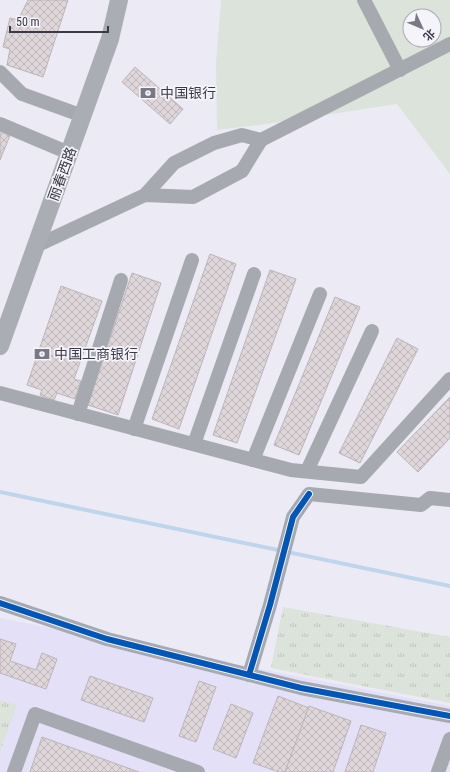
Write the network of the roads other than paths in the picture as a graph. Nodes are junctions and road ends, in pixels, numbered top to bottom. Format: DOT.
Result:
graph roads {
  1 [pos="107,0"];
  2 [pos="119,0"];
  3 [pos="364,0"];
  4 [pos="450,44"];
  5 [pos="400,70"];
  6 [pos="0,72"];
  7 [pos="77,114"];
  8 [pos="0,124"];
  9 [pos="261,140"];
  10 [pos="64,151"];
  11 [pos="145,195"];
  12 [pos="36,246"];
  13 [pos="192,260"];
  14 [pos="254,274"];
  15 [pos="121,280"];
  16 [pos="320,294"];
  17 [pos="0,313"];
  18 [pos="372,331"];
  19 [pos="0,346"];
  20 [pos="450,379"];
  21 [pos="0,393"];
  22 [pos="78,414"];
  23 [pos="134,428"];
  24 [pos="194,444"];
  25 [pos="253,460"];
  26 [pos="307,471"];
  27 [pos="450,500"];
  28 [pos="0,603"];
  29 [pos="249,675"];
  30 [pos="450,716"];
  31 [pos="450,739"];
  32 [pos="14,772"];
  33 [pos="198,772"];
  34 [pos="438,772"];
  1 -- 7 [label="main road, 丽春西路"];
  2 -- 7 [label="main road, 丽春西路"];
  3 -- 5 [label="street"];
  4 -- 5 [label="street"];
  5 -- 9 [label="street"];
  6 -- 7 [label="street"];
  7 -- 10 [label="main road, 丽春西路"];
  8 -- 10 [label="street"];
  9 -- 11 [label="street"];
  9 -- 11 [label="street"];
  10 -- 12 [label="main road, 丽春西路"];
  10 -- 17 [label="main road, 丽春西路"];
  11 -- 12 [label="street"];
  12 -- 19 [label="main road, 丽春西路"];
  13 -- 23 [label="street"];
  14 -- 24 [label="street"];
  15 -- 22 [label="street"];
  16 -- 25 [label="street"];
  18 -- 26 [label="street"];
  20 -- 26 [label="street"];
  21 -- 22 [label="street"];
  22 -- 23 [label="street"];
  23 -- 24 [label="street"];
  24 -- 25 [label="street"];
  25 -- 26 [label="street"];
  27 -- 29 [label="street"];
  28 -- 29 [label="street"];
  29 -- 30 [label="street"];
  31 -- 34 [label="street"];
  32 -- 33 [label="street"];
}
